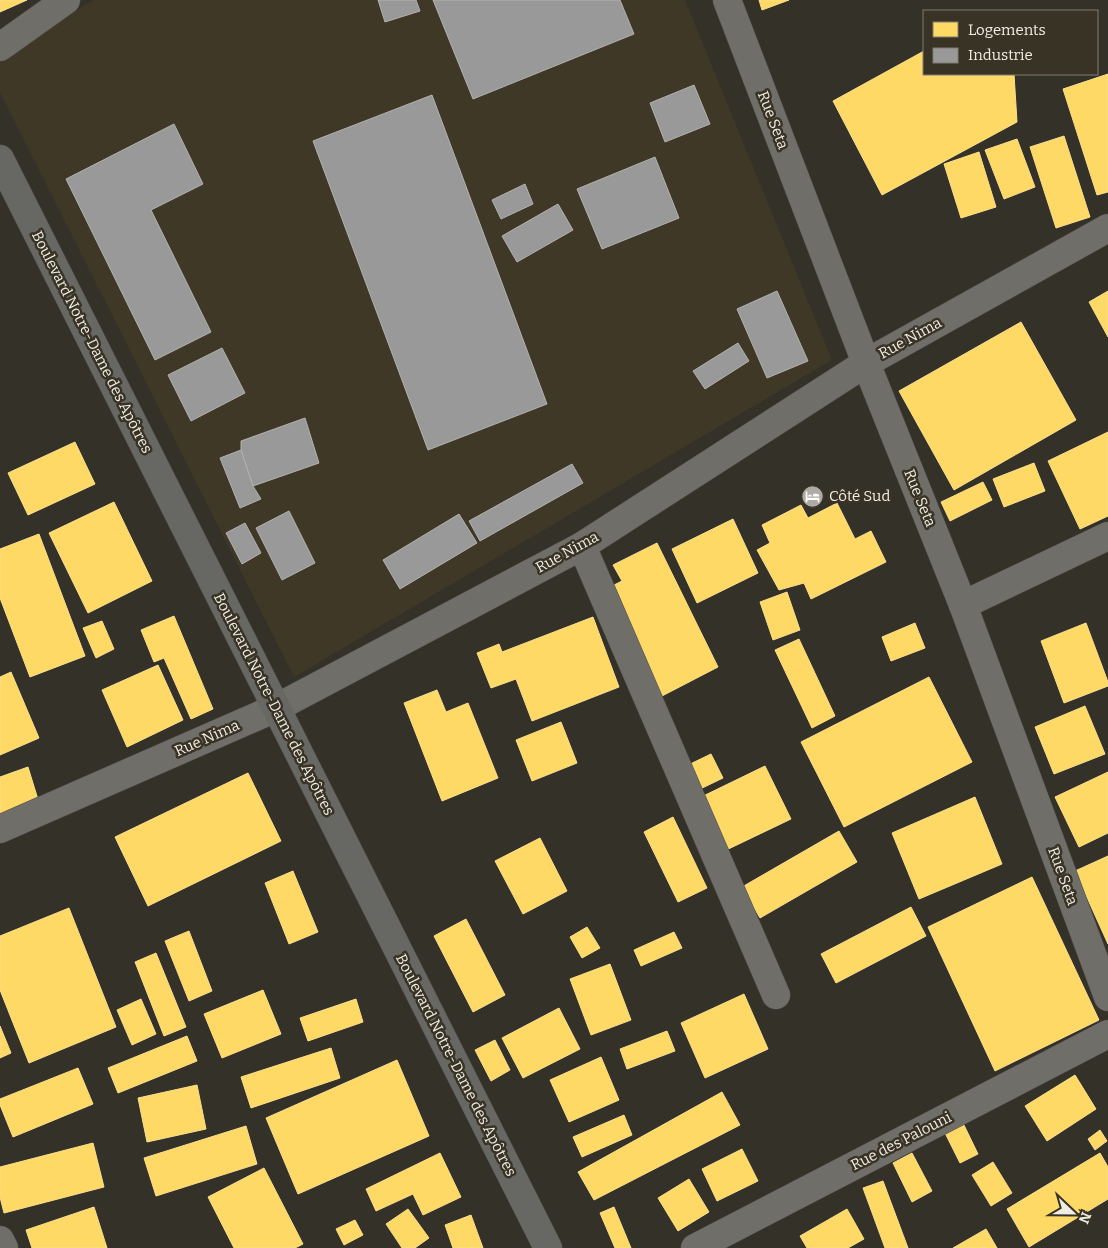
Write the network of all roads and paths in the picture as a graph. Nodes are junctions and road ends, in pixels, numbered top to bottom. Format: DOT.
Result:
graph roads {
  1 [pos="66,0"];
  2 [pos="727,0"];
  3 [pos="0,46"];
  4 [pos="0,159"];
  5 [pos="1108,228"];
  6 [pos="866,362"];
  7 [pos="1108,536"];
  8 [pos="582,546"];
  9 [pos="963,605"];
  10 [pos="276,708"];
  11 [pos="0,829"];
  12 [pos="776,995"];
  13 [pos="1108,997"];
  14 [pos="1108,1034"];
  15 [pos="0,1240"];
  16 [pos="4,1248"];
  17 [pos="548,1248"];
  18 [pos="695,1248"];
  1 -- 3 [label="street"];
  2 -- 6 [label="street, Rue Seta"];
  4 -- 10 [label="street, Boulevard Notre-Dame des Apôtres"];
  5 -- 6 [label="street, Rue Nima"];
  6 -- 8 [label="street, Rue Nima"];
  6 -- 9 [label="street, Rue Seta"];
  7 -- 9 [label="street"];
  8 -- 10 [label="street, Rue Nima"];
  8 -- 12 [label="street"];
  9 -- 13 [label="street, Rue Seta"];
  10 -- 11 [label="street, Rue Nima"];
  10 -- 17 [label="street, Boulevard Notre-Dame des Apôtres"];
  14 -- 18 [label="street, Rue des Palouni"];
  15 -- 16 [label="street"];
}
